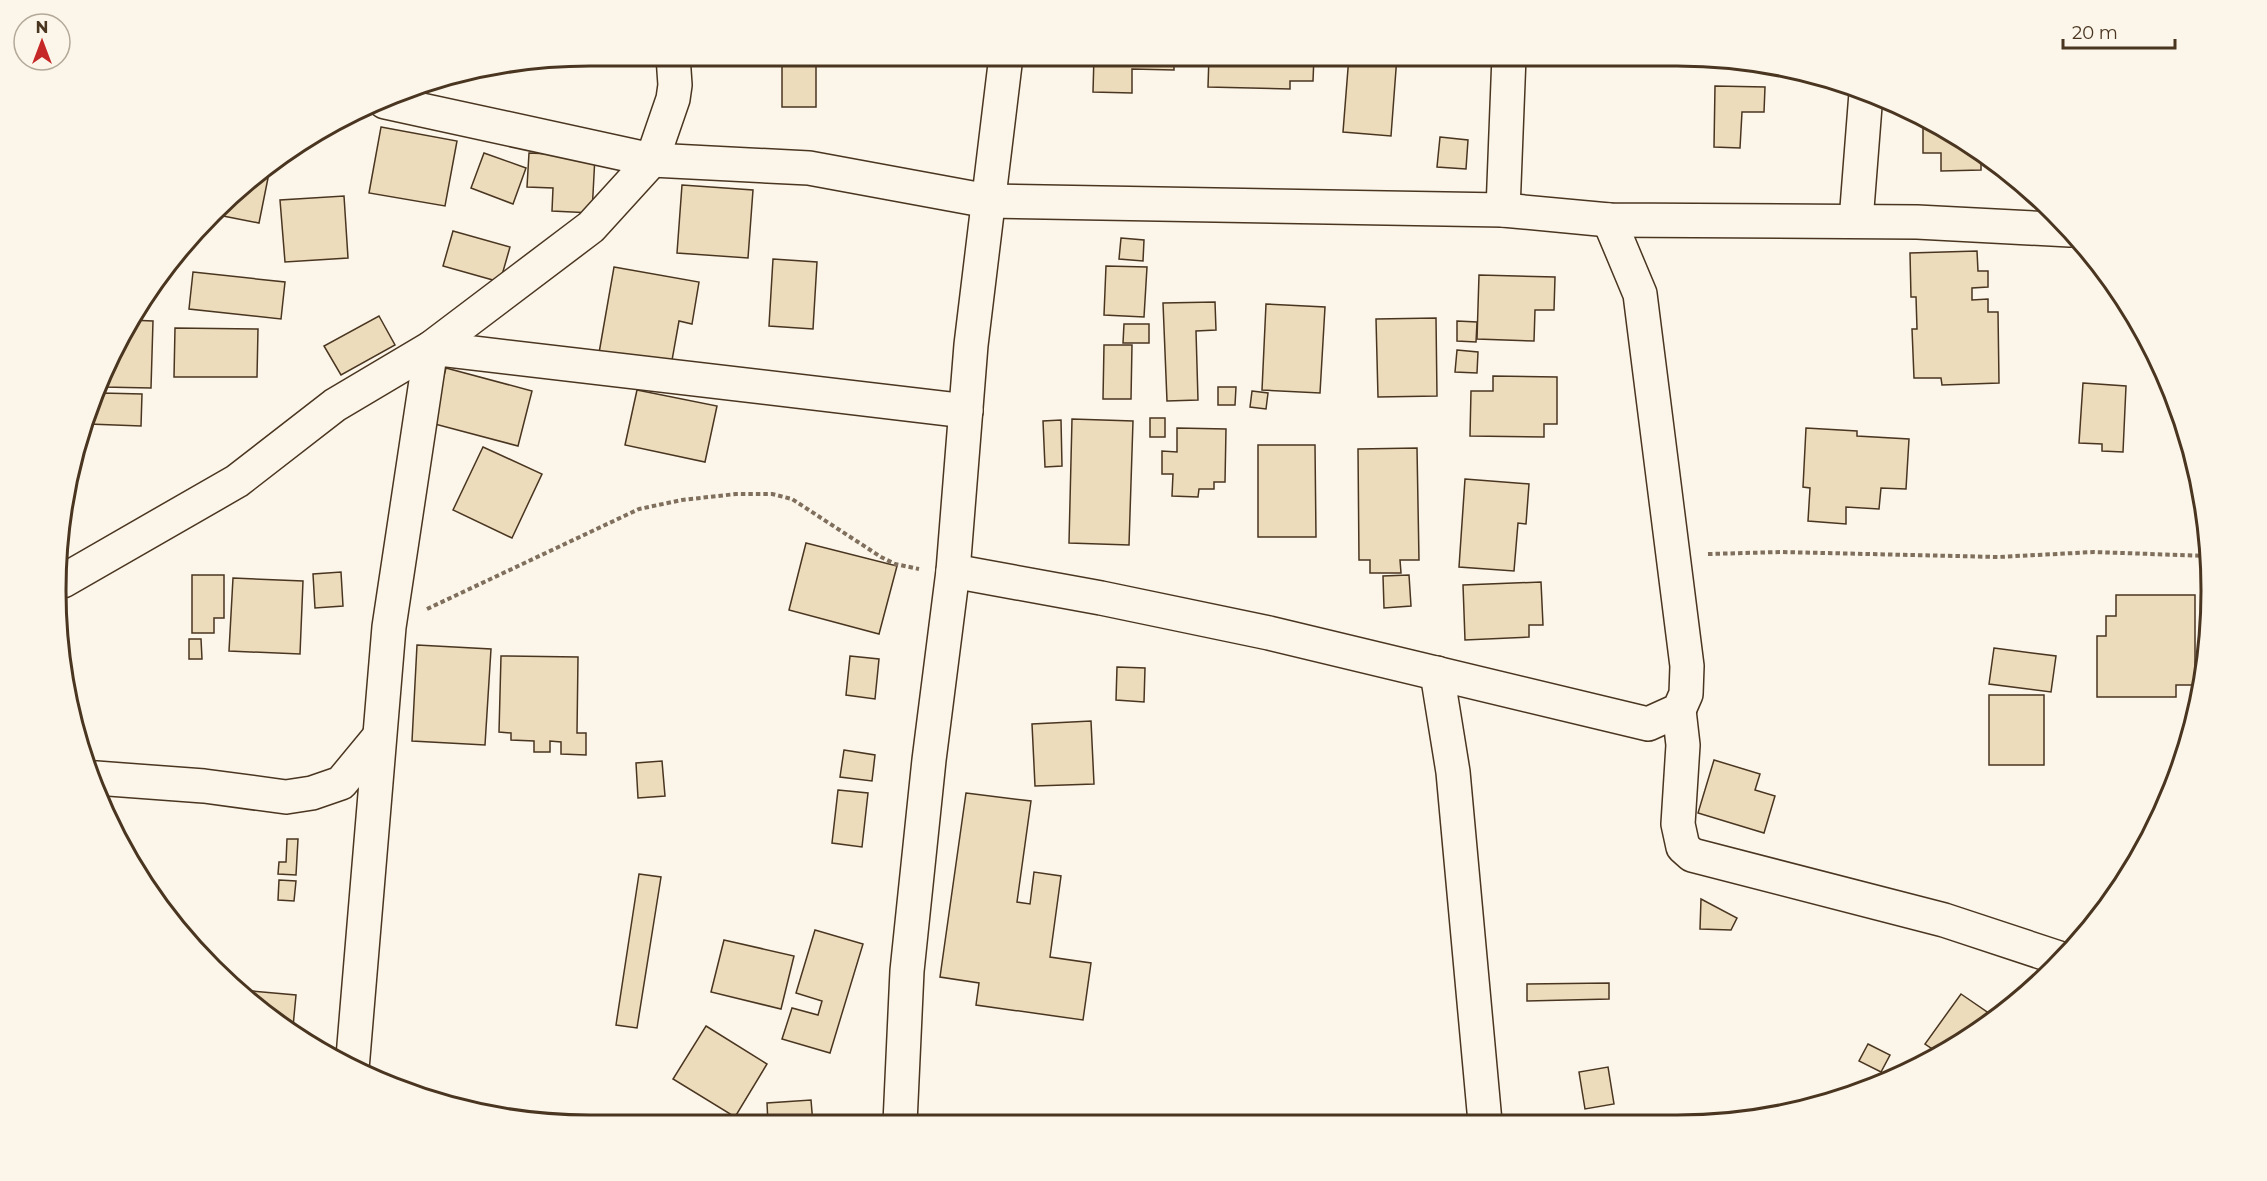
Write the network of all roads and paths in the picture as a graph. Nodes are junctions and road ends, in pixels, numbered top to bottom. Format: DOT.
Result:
graph roads {
  1 [pos="674,66"];
  2 [pos="1005,66"];
  3 [pos="1509,66"];
  4 [pos="1865,102"];
  5 [pos="395,104"];
  6 [pos="652,160"];
  7 [pos="988,201"];
  8 [pos="1503,210"];
  9 [pos="1608,219"];
  10 [pos="1856,221"];
  11 [pos="2056,229"];
  12 [pos="431,348"];
  13 [pos="966,411"];
  14 [pos="1673,555"];
  15 [pos="2200,556"];
  16 [pos="953,574"];
  17 [pos="66,578"];
  18 [pos="388,627"];
  19 [pos="1437,673"];
  20 [pos="1680,710"];
  21 [pos="379,737"];
  22 [pos="101,778"];
  23 [pos="2052,956"];
  24 [pos="353,1058"];
  25 [pos="900,1115"];
  26 [pos="1484,1115"];
  1 -- 6 [label="street"];
  2 -- 7 [label="street"];
  3 -- 8 [label="street"];
  4 -- 10 [label="street"];
  5 -- 6 [label="street"];
  6 -- 7 [label="street"];
  6 -- 12 [label="street"];
  7 -- 8 [label="street"];
  7 -- 13 [label="street"];
  8 -- 9 [label="street"];
  9 -- 10 [label="street"];
  9 -- 14 [label="street"];
  10 -- 11 [label="street"];
  12 -- 13 [label="street"];
  12 -- 17 [label="street"];
  12 -- 18 [label="street"];
  13 -- 16 [label="street"];
  14 -- 15 [label="path"];
  14 -- 20 [label="street"];
  16 -- 18 [label="path"];
  16 -- 19 [label="street"];
  16 -- 25 [label="street"];
  18 -- 21 [label="street"];
  19 -- 20 [label="street"];
  19 -- 26 [label="street"];
  20 -- 23 [label="street"];
  21 -- 22 [label="street"];
  21 -- 24 [label="street"];
}
